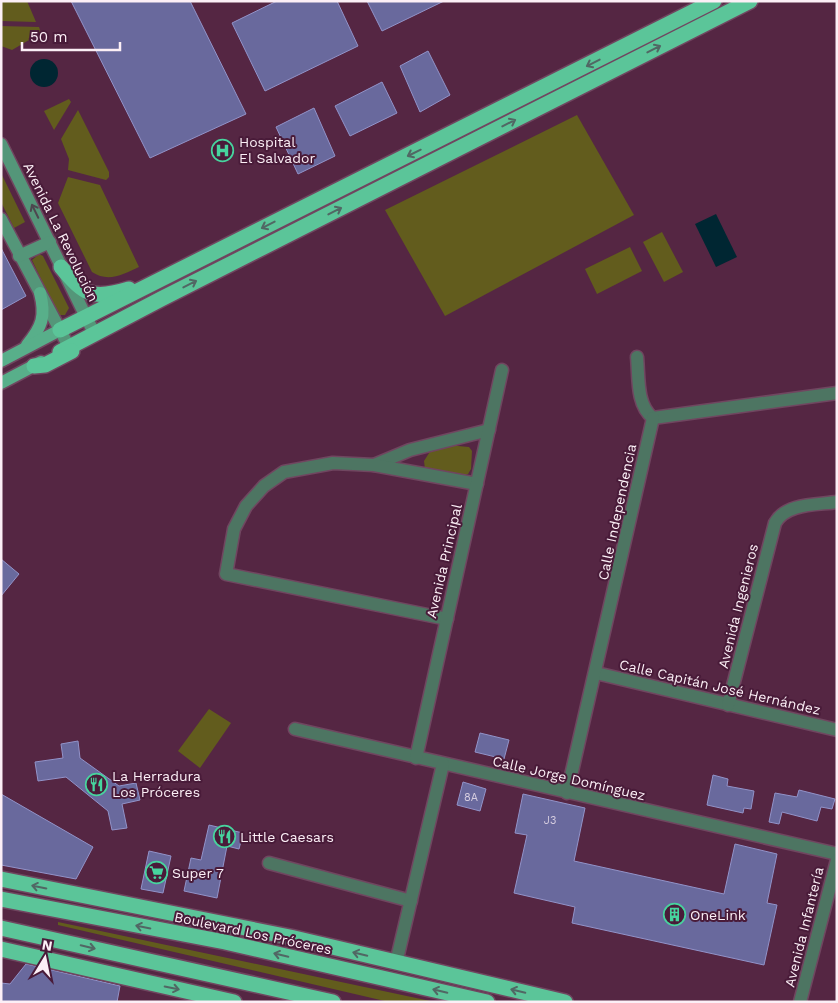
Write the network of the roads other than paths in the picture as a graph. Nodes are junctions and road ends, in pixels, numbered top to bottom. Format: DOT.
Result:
graph roads {
  1 [pos="714,1"];
  2 [pos="750,1"];
  3 [pos="458,131"];
  4 [pos="1,144"];
  5 [pos="466,145"];
  6 [pos="300,209"];
  7 [pos="1,220"];
  8 [pos="308,225"];
  9 [pos="50,242"];
  10 [pos="19,256"];
  11 [pos="61,267"];
  12 [pos="166,276"];
  13 [pos="40,293"];
  14 [pos="161,299"];
  15 [pos="86,318"];
  16 [pos="60,330"];
  17 [pos="94,334"];
  18 [pos="24,349"];
  19 [pos="64,350"];
  20 [pos="637,357"];
  21 [pos="1,360"];
  22 [pos="34,366"];
  23 [pos="502,370"];
  24 [pos="1,383"];
  25 [pos="837,393"];
  26 [pos="653,418"];
  27 [pos="489,430"];
  28 [pos="374,465"];
  29 [pos="477,484"];
  30 [pos="837,502"];
  31 [pos="447,619"];
  32 [pos="596,673"];
  33 [pos="728,705"];
  34 [pos="295,729"];
  35 [pos="837,730"];
  36 [pos="416,758"];
  37 [pos="443,764"];
  38 [pos="567,793"];
  39 [pos="837,854"];
  40 [pos="837,860"];
  41 [pos="269,863"];
  42 [pos="1,879"];
  43 [pos="76,894"];
  44 [pos="6,901"];
  45 [pos="410,901"];
  46 [pos="4,928"];
  47 [pos="225,942"];
  48 [pos="1,949"];
  49 [pos="396,963"];
  50 [pos="73,964"];
  51 [pos="215,976"];
  52 [pos="234,1002"];
  53 [pos="333,1002"];
  54 [pos="487,1002"];
  55 [pos="565,1002"];
  56 [pos="800,1002"];
  1 -- 3 [label="highway, one-way"];
  5 -- 2 [label="highway, one-way"];
  3 -- 5 [label="highway"];
  3 -- 6 [label="highway, one-way"];
  9 -- 4 [label="main road, Avenida La Revolución, one-way"];
  8 -- 5 [label="highway, one-way"];
  6 -- 8 [label="highway"];
  6 -- 12 [label="highway, one-way"];
  7 -- 10 [label="main road"];
  14 -- 8 [label="highway, one-way"];
  9 -- 10 [label="main road"];
  9 -- 11 [label="main road, Avenida La Revolución"];
  10 -- 13 [label="main road"];
  11 -- 12 [label="highway"];
  11 -- 15 [label="main road, Avenida La Revolución"];
  12 -- 15 [label="highway"];
  13 -- 16 [label="main road"];
  13 -- 18 [label="main road"];
  14 -- 17 [label="highway"];
  14 -- 22 [label="highway"];
  15 -- 16 [label="highway"];
  15 -- 17 [label="main road, Avenida La Revolución"];
  16 -- 18 [label="main road"];
  16 -- 19 [label="main road"];
  17 -- 19 [label="highway"];
  18 -- 21 [label="main road"];
  19 -- 22 [label="main road"];
  20 -- 26 [label="street"];
  22 -- 24 [label="main road"];
  23 -- 27 [label="street, Avenida Principal"];
  25 -- 26 [label="street"];
  26 -- 32 [label="street, Calle Independencia"];
  27 -- 28 [label="street"];
  27 -- 29 [label="street, Avenida Principal"];
  28 -- 29 [label="street"];
  28 -- 31 [label="street"];
  29 -- 31 [label="street, Avenida Principal"];
  30 -- 33 [label="street, Avenida Ingenieros"];
  31 -- 36 [label="street, Avenida Principal"];
  32 -- 33 [label="street, Calle Capitán José Hernández"];
  32 -- 38 [label="street, Calle Independencia"];
  33 -- 35 [label="street, Calle Capitán José Hernández"];
  34 -- 36 [label="street, Calle Jorge Domínguez"];
  36 -- 37 [label="street, Calle Jorge Domínguez"];
  37 -- 38 [label="street, Calle Jorge Domínguez"];
  37 -- 45 [label="street"];
  38 -- 39 [label="street, Calle Jorge Domínguez"];
  40 -- 56 [label="street, Avenida Infantería"];
  41 -- 45 [label="street"];
  43 -- 42 [label="highway, one-way"];
  43 -- 47 [label="highway"];
  49 -- 43 [label="highway, one-way"];
  47 -- 44 [label="highway, Boulevard Los Próceres, one-way"];
  45 -- 49 [label="street"];
  46 -- 51 [label="highway, one-way"];
  54 -- 47 [label="highway, Boulevard Los Próceres, one-way"];
  48 -- 50 [label="highway"];
  55 -- 49 [label="highway, one-way"];
  50 -- 51 [label="highway"];
  50 -- 52 [label="highway, one-way"];
  51 -- 53 [label="highway"];
}
